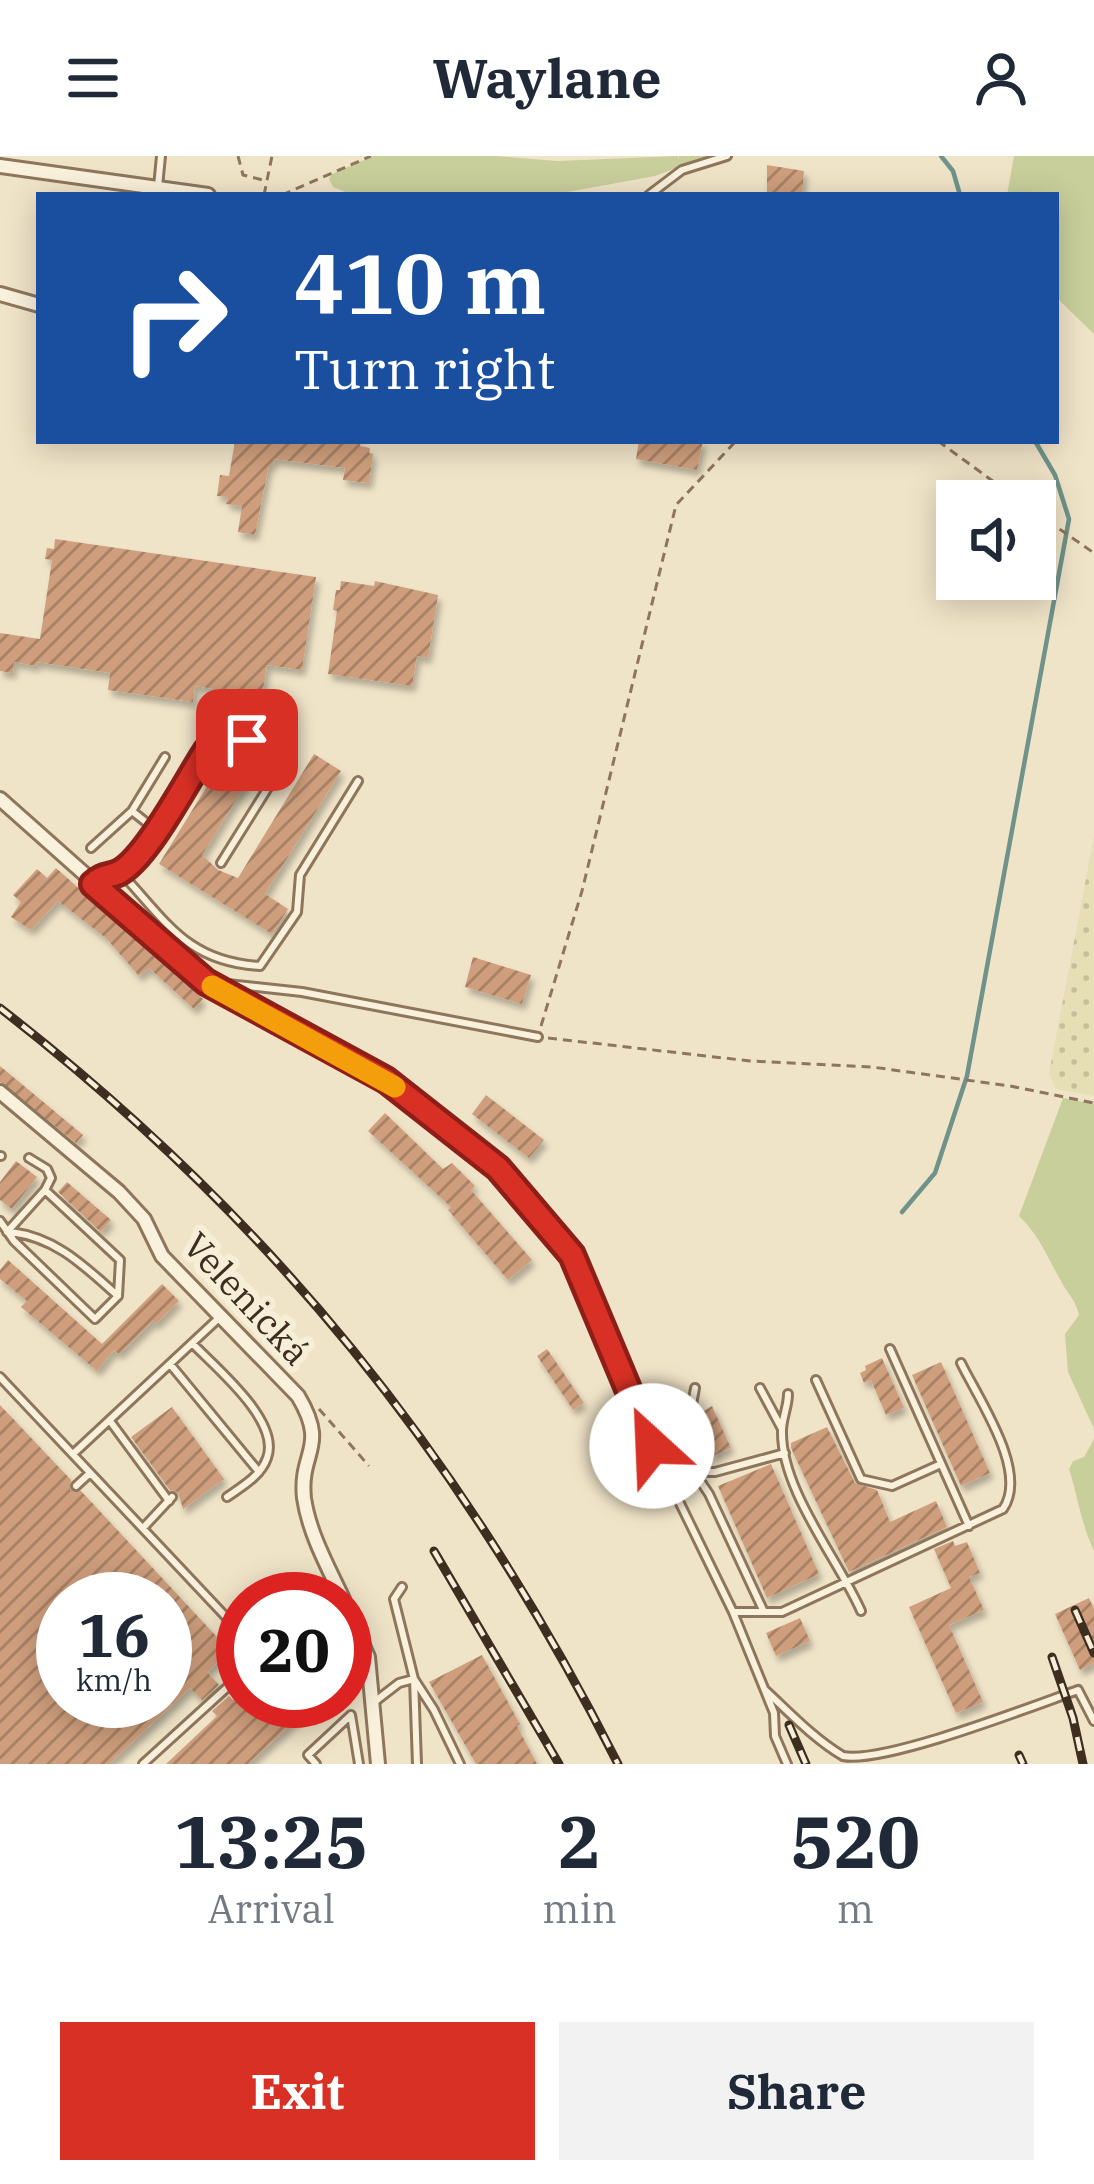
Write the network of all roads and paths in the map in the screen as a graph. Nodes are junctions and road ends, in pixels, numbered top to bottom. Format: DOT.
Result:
graph roads {
  1 [pos="161,156"];
  2 [pos="238,156"];
  3 [pos="371,156"];
  4 [pos="727,156"];
  5 [pos="272,158"];
  6 [pos="0,166"];
  7 [pos="88,177"];
  8 [pos="267,181"];
  9 [pos="158,188"];
  10 [pos="86,192"];
  11 [pos="187,192"];
  12 [pos="265,192"];
  13 [pos="289,192"];
  14 [pos="653,192"];
  15 [pos="0,294"];
  16 [pos="36,304"];
  17 [pos="733,444"];
  18 [pos="942,444"];
  19 [pos="991,480"];
  20 [pos="1056,527"];
  21 [pos="1094,553"];
  22 [pos="165,757"];
  23 [pos="358,781"];
  24 [pos="0,800"];
  25 [pos="132,811"];
  26 [pos="157,831"];
  27 [pos="92,848"];
  28 [pos="221,863"];
  29 [pos="118,873"];
  30 [pos="93,884"];
  31 [pos="206,982"];
  32 [pos="538,1037"];
  33 [pos="0,1092"];
  34 [pos="1094,1103"];
  35 [pos="28,1158"];
  36 [pos="45,1190"];
  37 [pos="0,1221"];
  38 [pos="7,1232"];
  39 [pos="118,1296"];
  40 [pos="220,1317"];
  41 [pos="192,1343"];
  42 [pos="890,1349"];
  43 [pos="961,1363"];
  44 [pos="170,1364"];
  45 [pos="0,1377"];
  46 [pos="816,1380"];
  47 [pos="695,1388"];
  48 [pos="760,1388"];
  49 [pos="788,1394"];
  50 [pos="298,1396"];
  51 [pos="632,1405"];
  52 [pos="109,1420"];
  53 [pos="782,1429"];
  54 [pos="672,1439"];
  55 [pos="785,1453"];
  56 [pos="73,1454"];
  57 [pos="941,1464"];
  58 [pos="369,1466"];
  59 [pos="259,1472"];
  60 [pos="697,1472"];
  61 [pos="90,1473"];
  62 [pos="76,1486"];
  63 [pos="227,1498"];
  64 [pos="970,1527"];
  65 [pos="143,1528"];
  66 [pos="332,1572"];
  67 [pos="845,1583"];
  68 [pos="402,1587"];
  69 [pos="216,1606"];
  70 [pos="861,1611"];
  71 [pos="733,1612"];
  72 [pos="764,1612"];
  73 [pos="413,1679"];
  74 [pos="764,1689"];
  75 [pos="372,1693"];
  76 [pos="216,1698"];
  77 [pos="373,1702"];
  78 [pos="1094,1721"];
  79 [pos="143,1764"];
  80 [pos="316,1764"];
  81 [pos="359,1764"];
  82 [pos="378,1764"];
  83 [pos="417,1764"];
  84 [pos="460,1764"];
  85 [pos="787,1764"];
  1 -- 9 [label="lane"];
  2 -- 8 [label="path"];
  3 -- 13 [label="path"];
  4 -- 14 [label="lane"];
  5 -- 8 [label="path"];
  6 -- 7 [label="street"];
  7 -- 9 [label="street"];
  7 -- 10 [label="street"];
  8 -- 12 [label="path"];
  9 -- 11 [label="street"];
  15 -- 16 [label="street"];
  17 -- 32 [label="path"];
  18 -- 19 [label="path"];
  20 -- 21 [label="path"];
  22 -- 25 [label="lane"];
  23 -- 29 [label="lane"];
  24 -- 30 [label="street"];
  25 -- 26 [label="lane"];
  25 -- 27 [label="lane"];
  26 -- 28 [label="lane"];
  26 -- 29 [label="lane"];
  29 -- 30 [label="lane"];
  30 -- 31 [label="street"];
  31 -- 32 [label="lane"];
  31 -- 51 [label="lane"];
  32 -- 34 [label="path"];
  33 -- 40 [label="street, Velenická"];
  35 -- 36 [label="lane"];
  36 -- 38 [label="lane"];
  36 -- 39 [label="lane"];
  37 -- 38 [label="lane"];
  38 -- 39 [label="lane"];
  38 -- 39 [label="lane"];
  40 -- 41 [label="lane"];
  40 -- 50 [label="street, Velenická"];
  41 -- 44 [label="lane"];
  41 -- 59 [label="lane"];
  42 -- 57 [label="lane"];
  43 -- 64 [label="lane"];
  44 -- 52 [label="lane"];
  44 -- 59 [label="lane"];
  45 -- 56 [label="lane"];
  46 -- 57 [label="lane"];
  47 -- 54 [label="lane"];
  48 -- 53 [label="lane"];
  49 -- 53 [label="lane"];
  50 -- 58 [label="path"];
  50 -- 66 [label="street, Velenická"];
  51 -- 54 [label="lane"];
  51 -- 71 [label="lane"];
  52 -- 56 [label="lane"];
  52 -- 65 [label="lane"];
  53 -- 55 [label="lane"];
  54 -- 60 [label="lane"];
  55 -- 60 [label="lane"];
  55 -- 67 [label="lane"];
  56 -- 61 [label="lane"];
  57 -- 64 [label="lane"];
  59 -- 63 [label="lane"];
  60 -- 72 [label="lane"];
  61 -- 62 [label="lane"];
  61 -- 65 [label="lane"];
  64 -- 67 [label="lane"];
  65 -- 69 [label="lane"];
  67 -- 70 [label="lane"];
  67 -- 72 [label="lane"];
  68 -- 73 [label="lane"];
  71 -- 72 [label="lane"];
  71 -- 74 [label="lane"];
  73 -- 77 [label="lane"];
  73 -- 83 [label="lane"];
  73 -- 84 [label="lane"];
  74 -- 78 [label="lane"];
  74 -- 85 [label="lane"];
  75 -- 77 [label="street, Velenická"];
  76 -- 79 [label="lane"];
  77 -- 82 [label="street, Velenická"];
  80 -- 81 [label="lane"];
}
